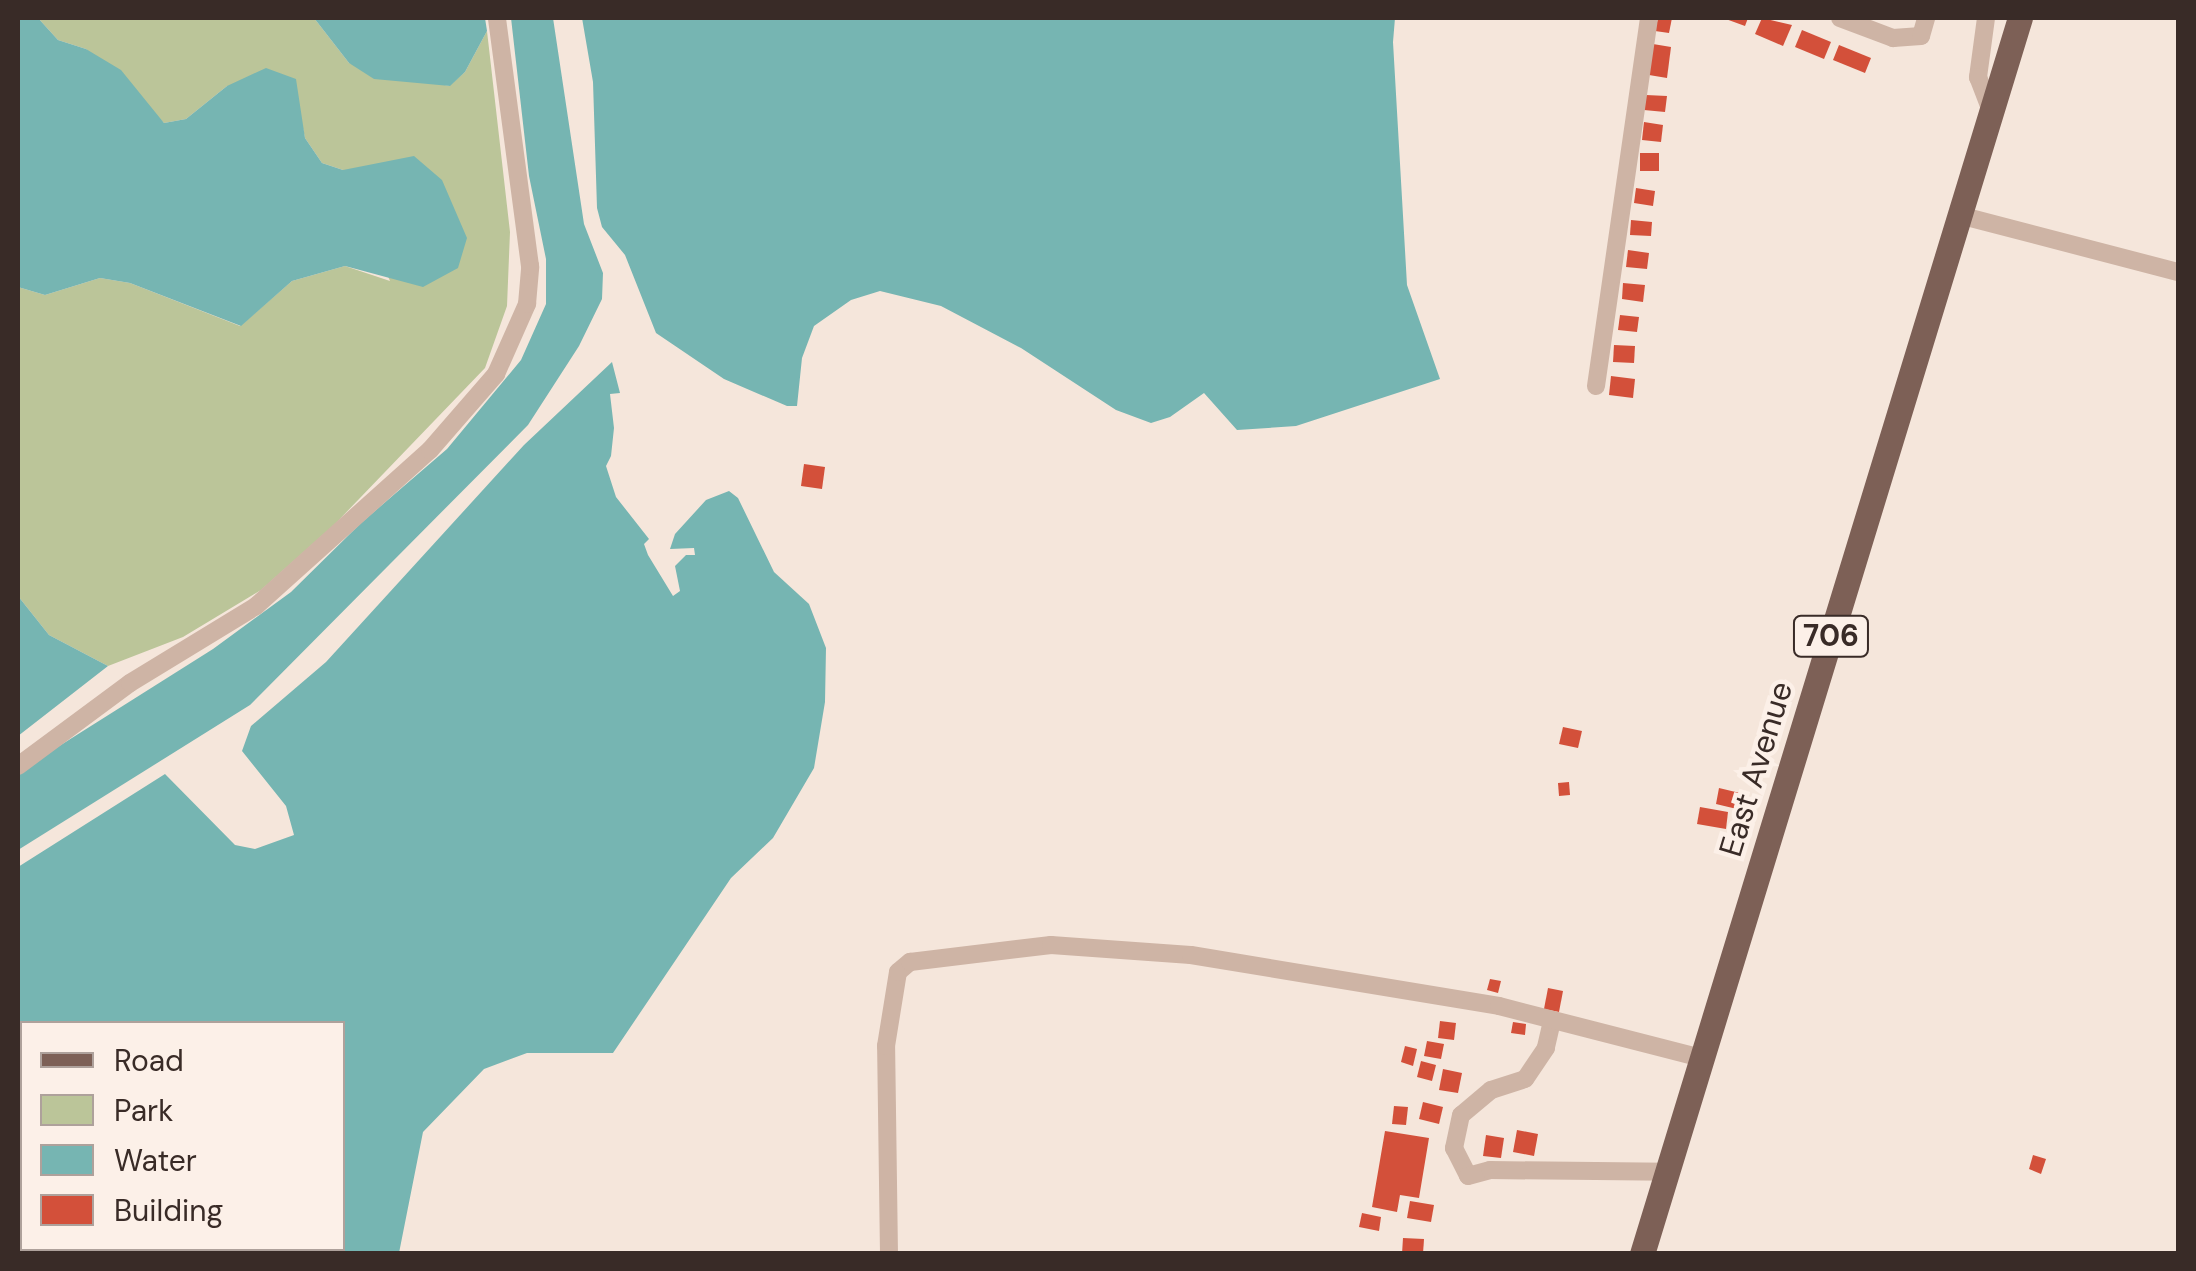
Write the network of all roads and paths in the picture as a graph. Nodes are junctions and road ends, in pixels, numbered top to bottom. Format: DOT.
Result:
graph roads {
  1 [pos="496,18"];
  2 [pos="1649,18"];
  3 [pos="1840,18"];
  4 [pos="1926,18"];
  5 [pos="1986,18"];
  6 [pos="2020,18"];
  7 [pos="1991,111"];
  8 [pos="1959,215"];
  9 [pos="2178,272"];
  10 [pos="1596,386"];
  11 [pos="18,766"];
  12 [pos="1552,1021"];
  13 [pos="1702,1058"];
  14 [pos="1667,1172"];
  15 [pos="889,1254"];
  16 [pos="1642,1254"];
  1 -- 11 [label="street"];
  2 -- 10 [label="street"];
  3 -- 4 [label="street"];
  5 -- 7 [label="street"];
  6 -- 7 [label="main road, East Avenue / 706"];
  7 -- 8 [label="main road, East Avenue / 706"];
  8 -- 9 [label="street"];
  8 -- 13 [label="main road, East Avenue / 706"];
  12 -- 13 [label="street"];
  12 -- 14 [label="street"];
  12 -- 15 [label="street"];
  13 -- 14 [label="main road, East Avenue / 706"];
  14 -- 16 [label="main road, East Avenue / 706"];
}
